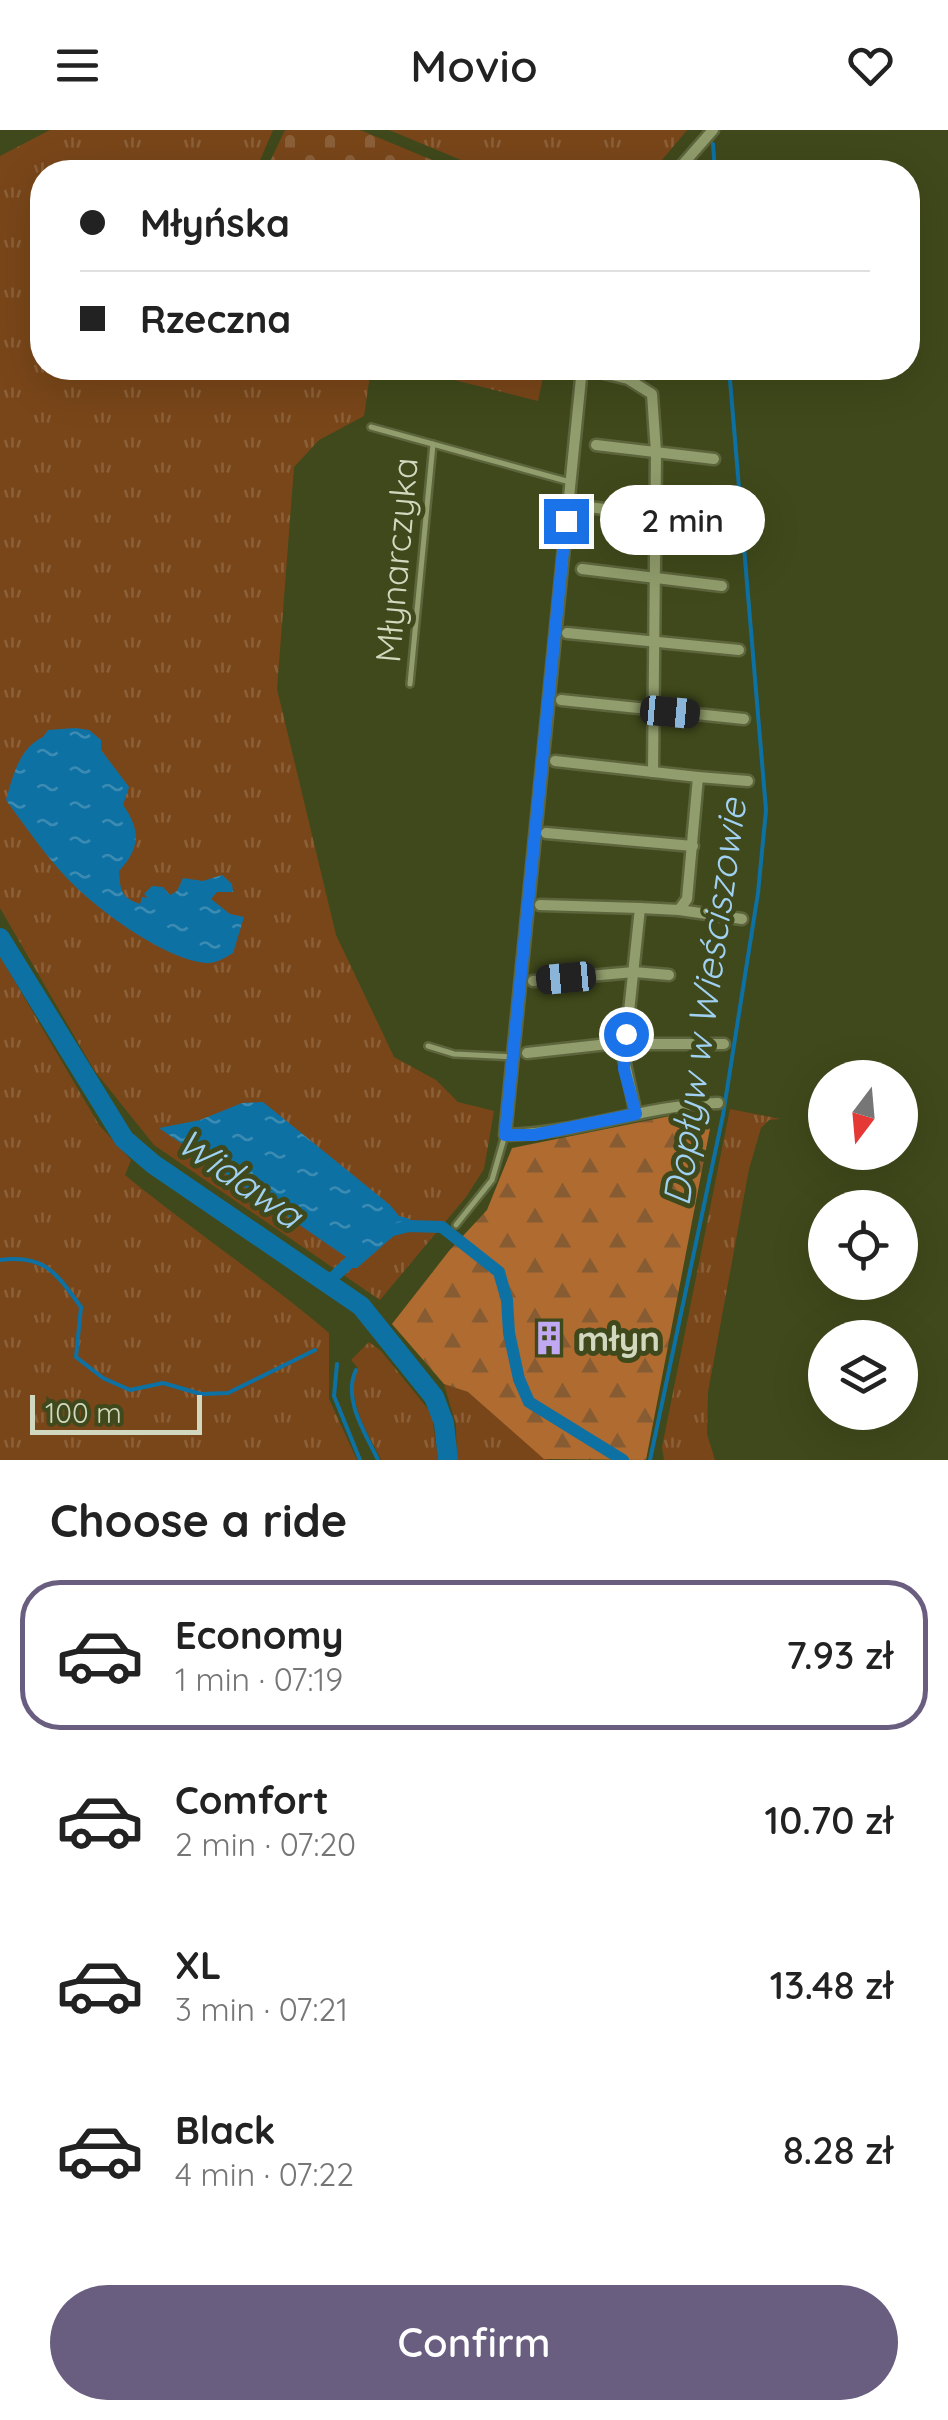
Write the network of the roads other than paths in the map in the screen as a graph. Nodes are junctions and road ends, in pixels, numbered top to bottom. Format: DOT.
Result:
graph roads {
  1 [pos="713,130"];
  2 [pos="687,160"];
  3 [pos="581,380"];
  4 [pos="628,380"];
  5 [pos="371,427"];
  6 [pos="434,444"];
  7 [pos="596,445"];
  8 [pos="656,452"];
  9 [pos="714,459"];
  10 [pos="570,482"];
  11 [pos="588,507"];
  12 [pos="656,515"];
  13 [pos="716,522"];
  14 [pos="582,569"];
  15 [pos="655,578"];
  16 [pos="722,586"];
  17 [pos="567,634"];
  18 [pos="654,642"];
  19 [pos="739,650"];
  20 [pos="410,684"];
  21 [pos="560,700"];
  22 [pos="654,710"];
  23 [pos="744,719"];
  24 [pos="556,761"];
  25 [pos="653,772"];
  26 [pos="698,777"];
  27 [pos="748,781"];
  28 [pos="546,833"];
  29 [pos="693,846"];
  30 [pos="540,905"];
  31 [pos="640,908"];
  32 [pos="679,910"];
  33 [pos="742,919"];
  34 [pos="634,972"];
  35 [pos="669,974"];
  36 [pos="533,981"];
  37 [pos="724,1044"];
  38 [pos="625,1045"];
  39 [pos="428,1046"];
  40 [pos="527,1053"];
  41 [pos="513,1057"];
  42 [pos="718,1103"];
  43 [pos="636,1114"];
  44 [pos="505,1135"];
  45 [pos="456,1225"];
  1 -- 2 [label="street"];
  3 -- 10 [label="street"];
  4 -- 8 [label="street"];
  5 -- 6 [label="lane, Młynarczyka"];
  6 -- 10 [label="lane"];
  6 -- 20 [label="lane, Młynarczyka"];
  7 -- 8 [label="street"];
  8 -- 9 [label="street"];
  8 -- 12 [label="street"];
  10 -- 41 [label="street"];
  11 -- 12 [label="street"];
  12 -- 13 [label="street"];
  12 -- 15 [label="street"];
  14 -- 15 [label="street"];
  15 -- 16 [label="street"];
  15 -- 18 [label="street"];
  17 -- 18 [label="street"];
  18 -- 19 [label="street"];
  18 -- 22 [label="street"];
  21 -- 22 [label="street"];
  22 -- 23 [label="street"];
  22 -- 25 [label="street"];
  24 -- 25 [label="street"];
  25 -- 26 [label="street"];
  26 -- 27 [label="street"];
  26 -- 29 [label="street"];
  28 -- 29 [label="street"];
  29 -- 32 [label="street"];
  30 -- 31 [label="street"];
  31 -- 32 [label="street"];
  31 -- 34 [label="street"];
  32 -- 33 [label="street"];
  34 -- 35 [label="street"];
  34 -- 36 [label="street"];
  34 -- 38 [label="street"];
  37 -- 38 [label="street"];
  38 -- 40 [label="street"];
  38 -- 43 [label="street"];
  39 -- 41 [label="lane"];
  41 -- 44 [label="street"];
  42 -- 43 [label="street"];
  43 -- 44 [label="street"];
  44 -- 45 [label="lane"];
}
